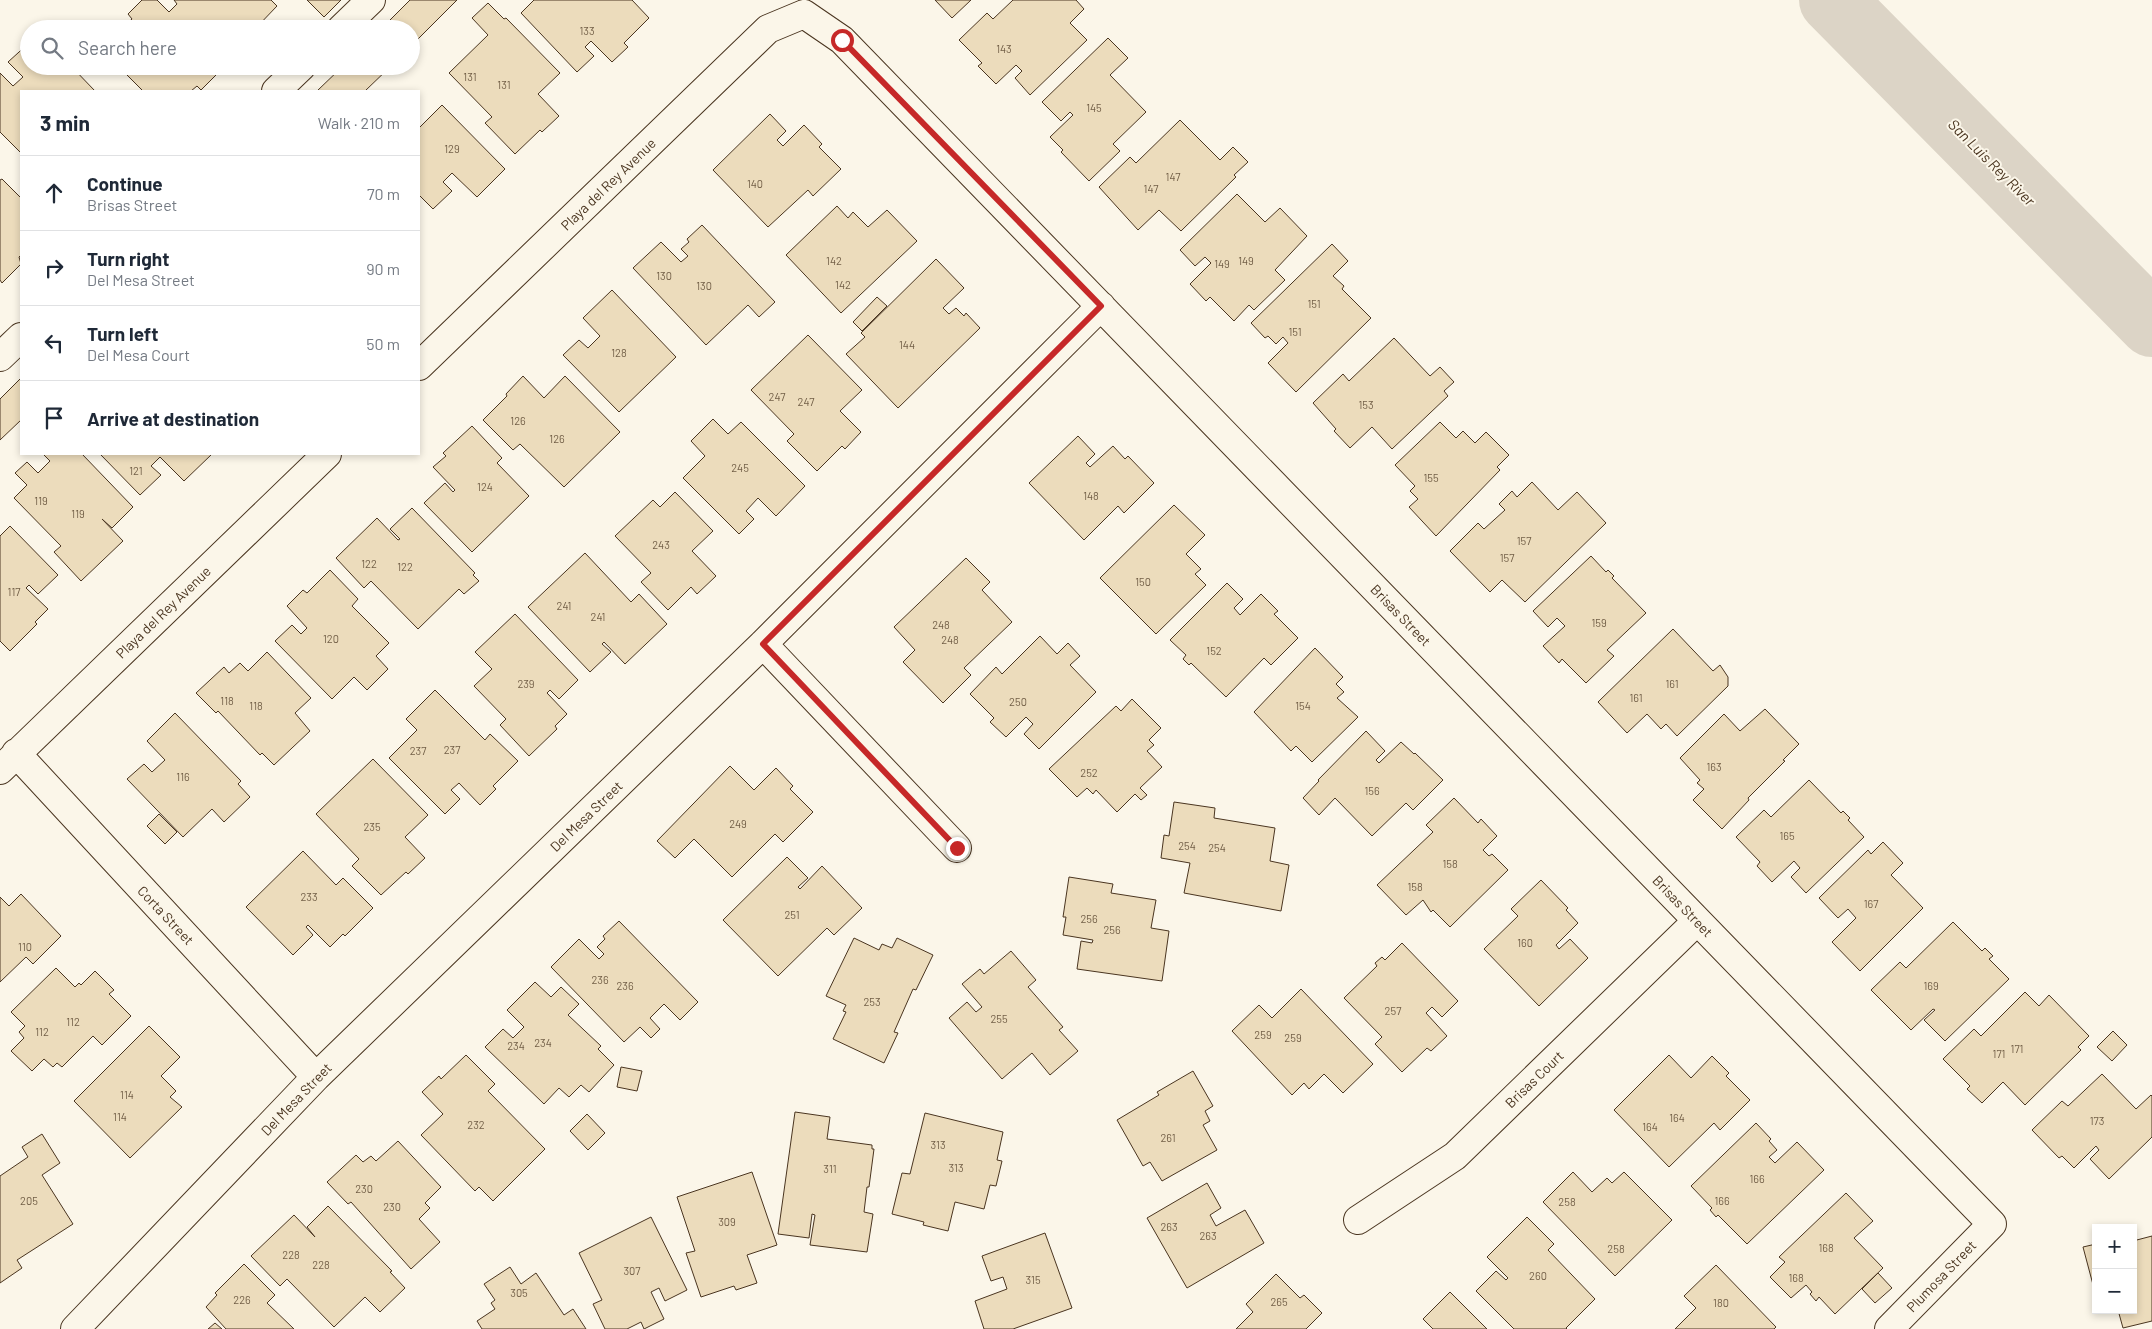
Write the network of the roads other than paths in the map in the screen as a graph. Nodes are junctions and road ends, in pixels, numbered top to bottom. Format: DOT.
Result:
graph roads {
  1 [pos="371,0"];
  2 [pos="804,14"];
  3 [pos="350,20"];
  4 [pos="293,75"];
  5 [pos="277,90"];
  6 [pos="1101,306"];
  7 [pos="20,337"];
  8 [pos="0,357"];
  9 [pos="420,365"];
  10 [pos="326,455"];
  11 [pos="763,644"];
  12 [pos="8,762"];
  13 [pos="957,848"];
  14 [pos="1697,921"];
  15 [pos="316,1077"];
  16 [pos="1358,1220"];
  17 [pos="1992,1224"];
  18 [pos="75,1329"];
  19 [pos="1889,1329"];
  1 -- 3 [label="street"];
  2 -- 6 [label="street, Brisas Street"];
  2 -- 9 [label="street, Playa del Rey Avenue"];
  4 -- 5 [label="street"];
  6 -- 11 [label="street, Del Mesa Street"];
  6 -- 14 [label="street, Brisas Street"];
  7 -- 8 [label="street"];
  10 -- 12 [label="street, Playa del Rey Avenue"];
  11 -- 13 [label="street"];
  11 -- 15 [label="street, Del Mesa Street"];
  12 -- 15 [label="street, Corta Street"];
  14 -- 16 [label="street, Brisas Court"];
  14 -- 17 [label="street, Brisas Street"];
  15 -- 18 [label="street, Del Mesa Street"];
  17 -- 19 [label="street, Plumosa Street"];
}
